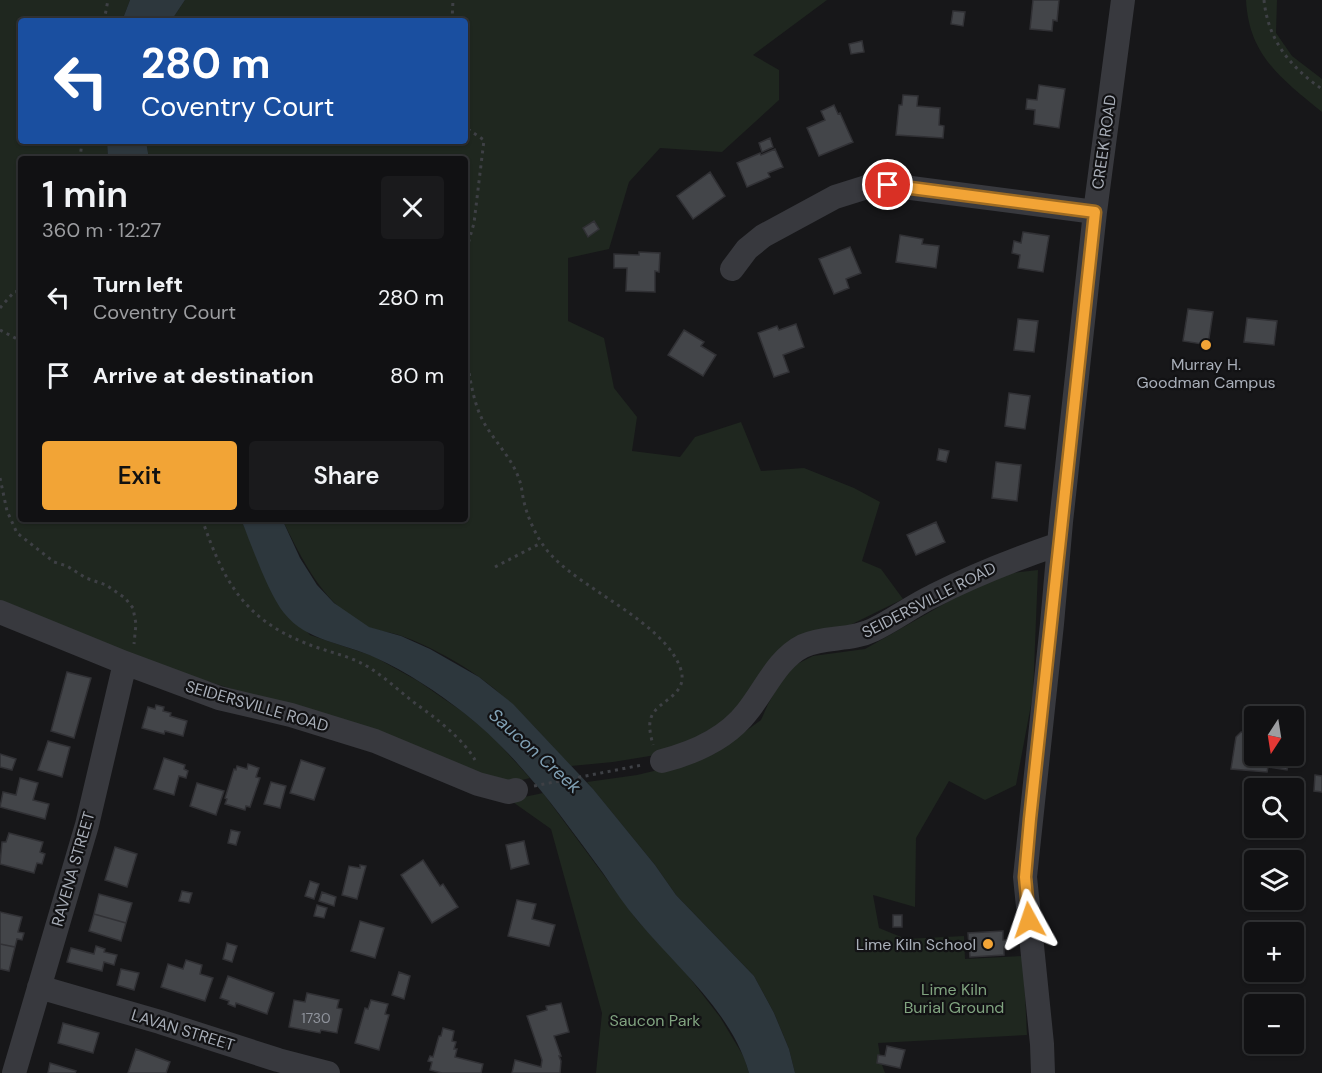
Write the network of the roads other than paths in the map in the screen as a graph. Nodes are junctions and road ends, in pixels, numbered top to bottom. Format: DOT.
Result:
graph roads {
  1 [pos="1123,0"];
  2 [pos="1095,212"];
  3 [pos="732,269"];
  4 [pos="1059,544"];
  5 [pos="0,612"];
  6 [pos="129,654"];
  7 [pos="662,761"];
  8 [pos="516,790"];
  9 [pos="39,987"];
  10 [pos="14,1073"];
  11 [pos="328,1073"];
  12 [pos="1043,1073"];
  1 -- 2 [label="street, CREEK ROAD"];
  2 -- 3 [label="street"];
  2 -- 4 [label="street, CREEK ROAD"];
  4 -- 7 [label="street, SEIDERSVILLE ROAD"];
  4 -- 12 [label="street, CREEK ROAD"];
  5 -- 6 [label="street, SEIDERSVILLE ROAD"];
  6 -- 8 [label="street, SEIDERSVILLE ROAD"];
  6 -- 9 [label="street, RAVENA STREET"];
  9 -- 10 [label="street, RAVENA STREET"];
  9 -- 11 [label="street, LAVAN STREET"];
}
